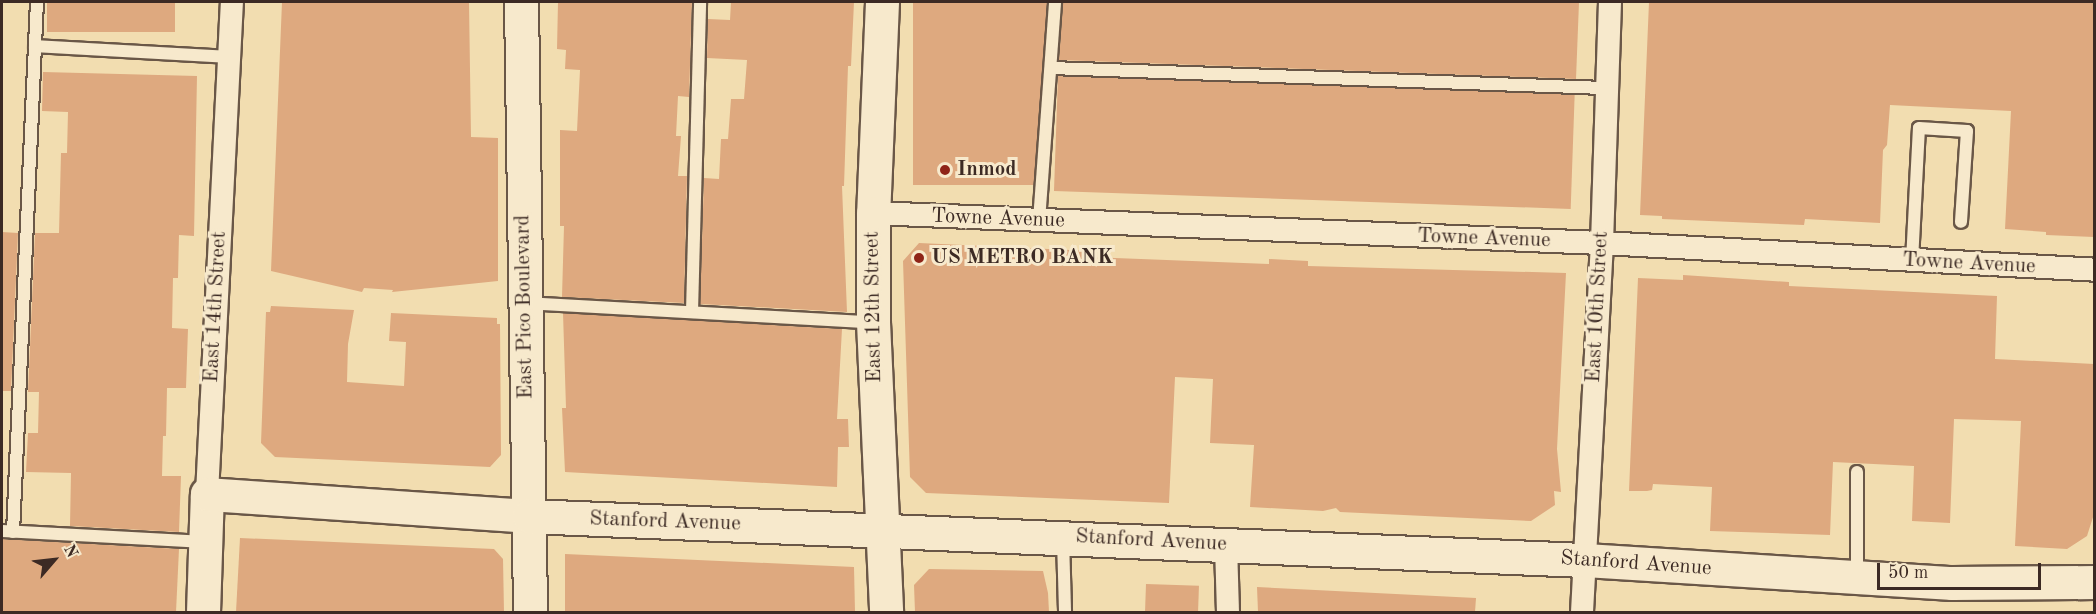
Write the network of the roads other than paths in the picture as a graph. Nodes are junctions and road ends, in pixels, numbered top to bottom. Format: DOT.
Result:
graph roads {
  1 [pos="37,2"];
  2 [pos="231,2"];
  3 [pos="521,2"];
  4 [pos="700,2"];
  5 [pos="882,2"];
  6 [pos="1055,2"];
  7 [pos="1610,2"];
  8 [pos="35,46"];
  9 [pos="229,57"];
  10 [pos="1051,68"];
  11 [pos="1605,88"];
  12 [pos="873,213"];
  13 [pos="1039,221"];
  14 [pos="1961,222"];
  15 [pos="1602,243"];
  16 [pos="1912,261"];
  17 [pos="2094,270"];
  18 [pos="525,303"];
  19 [pos="692,312"];
  20 [pos="873,322"];
  21 [pos="1857,472"];
  22 [pos="207,494"];
  23 [pos="529,516"];
  24 [pos="7,531"];
  25 [pos="882,531"];
  26 [pos="1063,537"];
  27 [pos="207,542"];
  28 [pos="1226,545"];
  29 [pos="1585,560"];
  30 [pos="1857,578"];
  31 [pos="2094,582"];
  32 [pos="203,612"];
  33 [pos="530,612"];
  34 [pos="886,612"];
  35 [pos="1065,612"];
  36 [pos="1228,612"];
  37 [pos="1582,612"];
  1 -- 8 [label="lane"];
  2 -- 9 [label="street, East 14th Street"];
  3 -- 18 [label="street, East Pico Boulevard"];
  4 -- 19 [label="lane"];
  5 -- 12 [label="street, East 12th Street"];
  6 -- 10 [label="lane"];
  7 -- 11 [label="street, East 10th Street"];
  8 -- 9 [label="lane"];
  8 -- 24 [label="lane"];
  9 -- 22 [label="street, East 14th Street"];
  10 -- 11 [label="lane"];
  10 -- 13 [label="lane"];
  11 -- 15 [label="street, East 10th Street"];
  12 -- 13 [label="street, Towne Avenue"];
  12 -- 20 [label="street, East 12th Street"];
  13 -- 15 [label="street, Towne Avenue"];
  14 -- 16 [label="lane"];
  15 -- 16 [label="street, Towne Avenue"];
  15 -- 29 [label="street, East 10th Street"];
  16 -- 17 [label="street, Towne Avenue"];
  18 -- 19 [label="lane"];
  18 -- 23 [label="street, East Pico Boulevard"];
  19 -- 20 [label="lane"];
  20 -- 25 [label="street, East 12th Street"];
  21 -- 30 [label="lane"];
  22 -- 23 [label="street, Stanford Avenue"];
  22 -- 27 [label="street, East 14th Street"];
  23 -- 25 [label="street, Stanford Avenue"];
  23 -- 33 [label="street, East Pico Boulevard"];
  24 -- 27 [label="lane"];
  25 -- 26 [label="street, Stanford Avenue"];
  25 -- 34 [label="street, East 12th Street"];
  26 -- 28 [label="street, Stanford Avenue"];
  26 -- 35 [label="lane"];
  27 -- 32 [label="street, East 14th Street"];
  28 -- 29 [label="street, Stanford Avenue"];
  28 -- 36 [label="street"];
  29 -- 30 [label="street, Stanford Avenue"];
  29 -- 37 [label="street, East 10th Street"];
  30 -- 31 [label="street, Stanford Avenue"];
}
